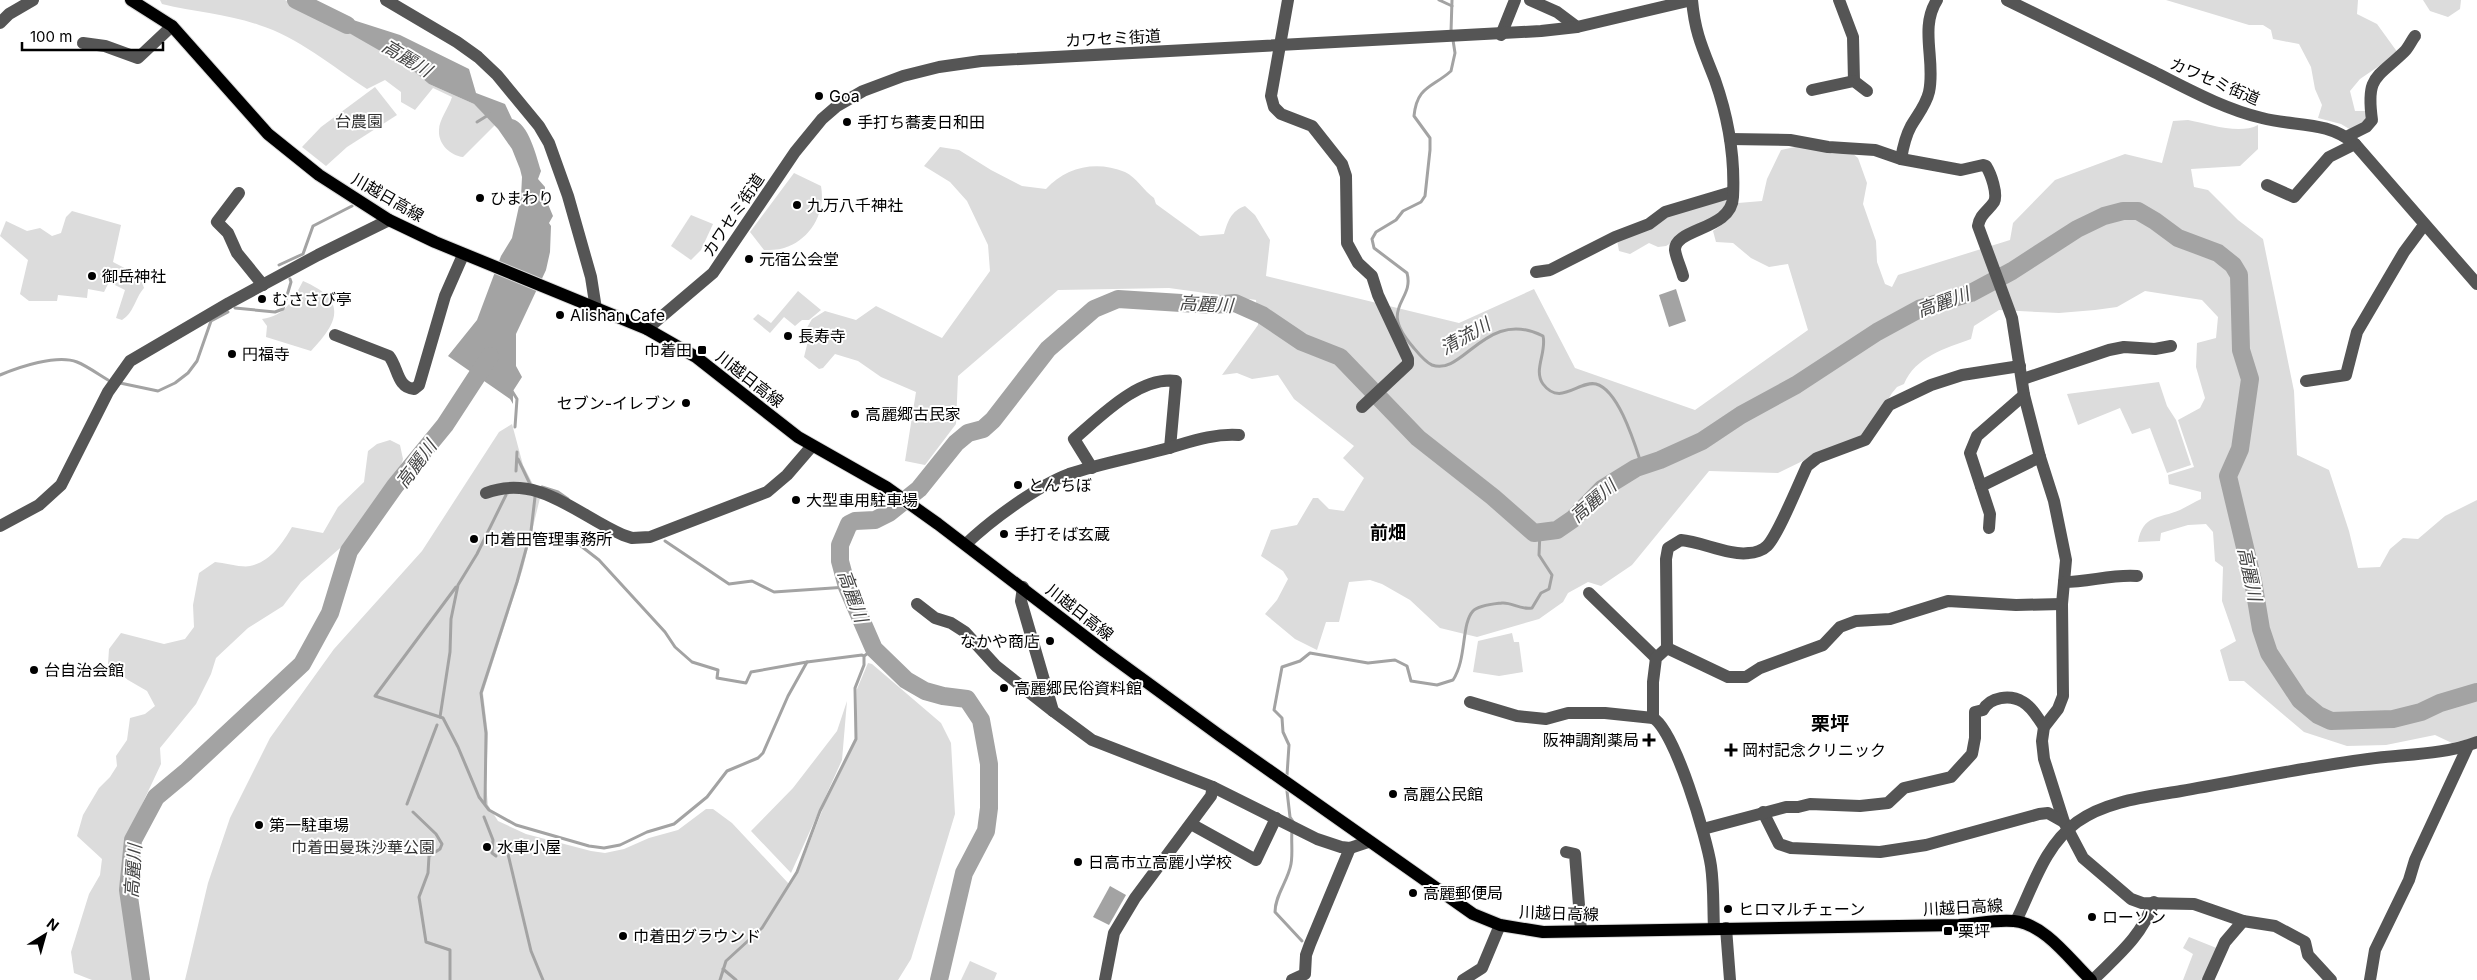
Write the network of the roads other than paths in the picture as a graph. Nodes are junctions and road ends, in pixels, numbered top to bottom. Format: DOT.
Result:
graph roads {
  1 [pos="32,0"];
  2 [pos="131,0"];
  3 [pos="386,0"];
  4 [pos="1288,0"];
  5 [pos="1515,0"];
  6 [pos="1530,0"];
  7 [pos="1692,0"];
  8 [pos="1839,0"];
  9 [pos="1936,0"];
  10 [pos="2007,0"];
  11 [pos="0,23"];
  12 [pos="172,26"];
  13 [pos="1577,27"];
  14 [pos="1501,35"];
  15 [pos="2415,36"];
  16 [pos="83,43"];
  17 [pos="1279,47"];
  18 [pos="1854,81"];
  19 [pos="1812,90"];
  20 [pos="1867,91"];
  21 [pos="1730,139"];
  22 [pos="2350,140"];
  23 [pos="1901,159"];
  24 [pos="2267,185"];
  25 [pos="1732,192"];
  26 [pos="239,193"];
  27 [pos="389,220"];
  28 [pos="2424,225"];
  29 [pos="464,255"];
  30 [pos="1536,272"];
  31 [pos="1683,276"];
  32 [pos="2477,284"];
  33 [pos="263,285"];
  34 [pos="596,309"];
  35 [pos="647,329"];
  36 [pos="335,334"];
  37 [pos="2171,346"];
  38 [pos="2022,372"];
  39 [pos="2306,381"];
  40 [pos="2024,395"];
  41 [pos="1362,407"];
  42 [pos="1239,435"];
  43 [pos="812,446"];
  44 [pos="1170,448"];
  45 [pos="2040,457"];
  46 [pos="1092,468"];
  47 [pos="1981,486"];
  48 [pos="486,494"];
  49 [pos="0,526"];
  50 [pos="1989,528"];
  51 [pos="966,544"];
  52 [pos="2137,576"];
  53 [pos="2064,582"];
  54 [pos="1023,587"];
  55 [pos="1589,592"];
  56 [pos="917,604"];
  57 [pos="2062,604"];
  58 [pos="1667,648"];
  59 [pos="1656,658"];
  60 [pos="1470,702"];
  61 [pos="1053,711"];
  62 [pos="1653,718"];
  63 [pos="2044,727"];
  64 [pos="2472,744"];
  65 [pos="1213,787"];
  66 [pos="1762,812"];
  67 [pos="1276,818"];
  68 [pos="1191,824"];
  69 [pos="2066,826"];
  70 [pos="1703,828"];
  71 [pos="1368,842"];
  72 [pos="1350,848"];
  73 [pos="1566,852"];
  74 [pos="2154,902"];
  75 [pos="2016,921"];
  76 [pos="2243,921"];
  77 [pos="1500,925"];
  78 [pos="1720,928"];
  79 [pos="1581,931"];
  80 [pos="1485,974"];
  81 [pos="2089,979"];
  82 [pos="1105,980"];
  83 [pos="1292,980"];
  84 [pos="1463,980"];
  85 [pos="1730,980"];
  86 [pos="2208,980"];
  87 [pos="2330,980"];
  88 [pos="2370,980"];
  1 -- 11 [label="street"];
  2 -- 12 [label="main road, 川越日高線"];
  3 -- 34 [label="street"];
  4 -- 17 [label="street"];
  5 -- 14 [label="street"];
  6 -- 13 [label="street"];
  7 -- 13 [label="street, カワセミ街道"];
  7 -- 21 [label="street"];
  8 -- 18 [label="street"];
  9 -- 23 [label="street"];
  10 -- 22 [label="street, カワセミ街道"];
  12 -- 16 [label="street"];
  12 -- 27 [label="main road, 川越日高線"];
  13 -- 14 [label="street, カワセミ街道"];
  14 -- 17 [label="street, カワセミ街道"];
  15 -- 22 [label="street"];
  17 -- 35 [label="street, カワセミ街道"];
  17 -- 41 [label="street"];
  18 -- 19 [label="street"];
  18 -- 20 [label="street"];
  21 -- 23 [label="street"];
  21 -- 25 [label="street"];
  22 -- 24 [label="street"];
  22 -- 28 [label="street, カワセミ街道"];
  23 -- 38 [label="street"];
  25 -- 30 [label="street"];
  25 -- 31 [label="street"];
  26 -- 33 [label="street"];
  27 -- 29 [label="main road, 川越日高線"];
  27 -- 33 [label="street"];
  28 -- 32 [label="street, カワセミ街道"];
  28 -- 39 [label="street"];
  29 -- 34 [label="main road, 川越日高線"];
  29 -- 36 [label="street"];
  33 -- 49 [label="street"];
  34 -- 35 [label="main road, 川越日高線"];
  35 -- 43 [label="main road, 川越日高線"];
  37 -- 38 [label="street"];
  38 -- 40 [label="street"];
  38 -- 58 [label="street"];
  40 -- 45 [label="street"];
  40 -- 47 [label="street"];
  42 -- 44 [label="street"];
  43 -- 48 [label="street"];
  43 -- 51 [label="main road, 川越日高線"];
  44 -- 46 [label="street"];
  44 -- 46 [label="street"];
  45 -- 47 [label="street"];
  45 -- 53 [label="street"];
  46 -- 51 [label="street"];
  47 -- 50 [label="street"];
  51 -- 54 [label="main road, 川越日高線"];
  52 -- 53 [label="street"];
  53 -- 57 [label="street"];
  54 -- 61 [label="street"];
  54 -- 71 [label="main road, 川越日高線"];
  55 -- 59 [label="street"];
  56 -- 61 [label="street"];
  57 -- 58 [label="street"];
  57 -- 63 [label="street"];
  58 -- 59 [label="street"];
  59 -- 62 [label="street"];
  60 -- 62 [label="street"];
  61 -- 65 [label="street"];
  62 -- 70 [label="street"];
  63 -- 66 [label="street"];
  63 -- 69 [label="street"];
  64 -- 69 [label="street"];
  64 -- 88 [label="street"];
  65 -- 67 [label="street"];
  65 -- 68 [label="street"];
  66 -- 69 [label="street"];
  66 -- 70 [label="street"];
  67 -- 68 [label="street"];
  67 -- 72 [label="street"];
  68 -- 82 [label="street"];
  69 -- 74 [label="street"];
  69 -- 75 [label="street"];
  70 -- 78 [label="street"];
  71 -- 72 [label="street"];
  71 -- 77 [label="main road, 川越日高線"];
  72 -- 83 [label="street"];
  73 -- 79 [label="street"];
  74 -- 76 [label="street"];
  74 -- 81 [label="street"];
  75 -- 78 [label="main road, 川越日高線"];
  75 -- 81 [label="main road, 川越日高線"];
  76 -- 86 [label="street"];
  76 -- 87 [label="street"];
  77 -- 79 [label="main road, 川越日高線"];
  77 -- 80 [label="street"];
  78 -- 79 [label="main road, 川越日高線"];
  78 -- 85 [label="street"];
  80 -- 84 [label="street"];
}
